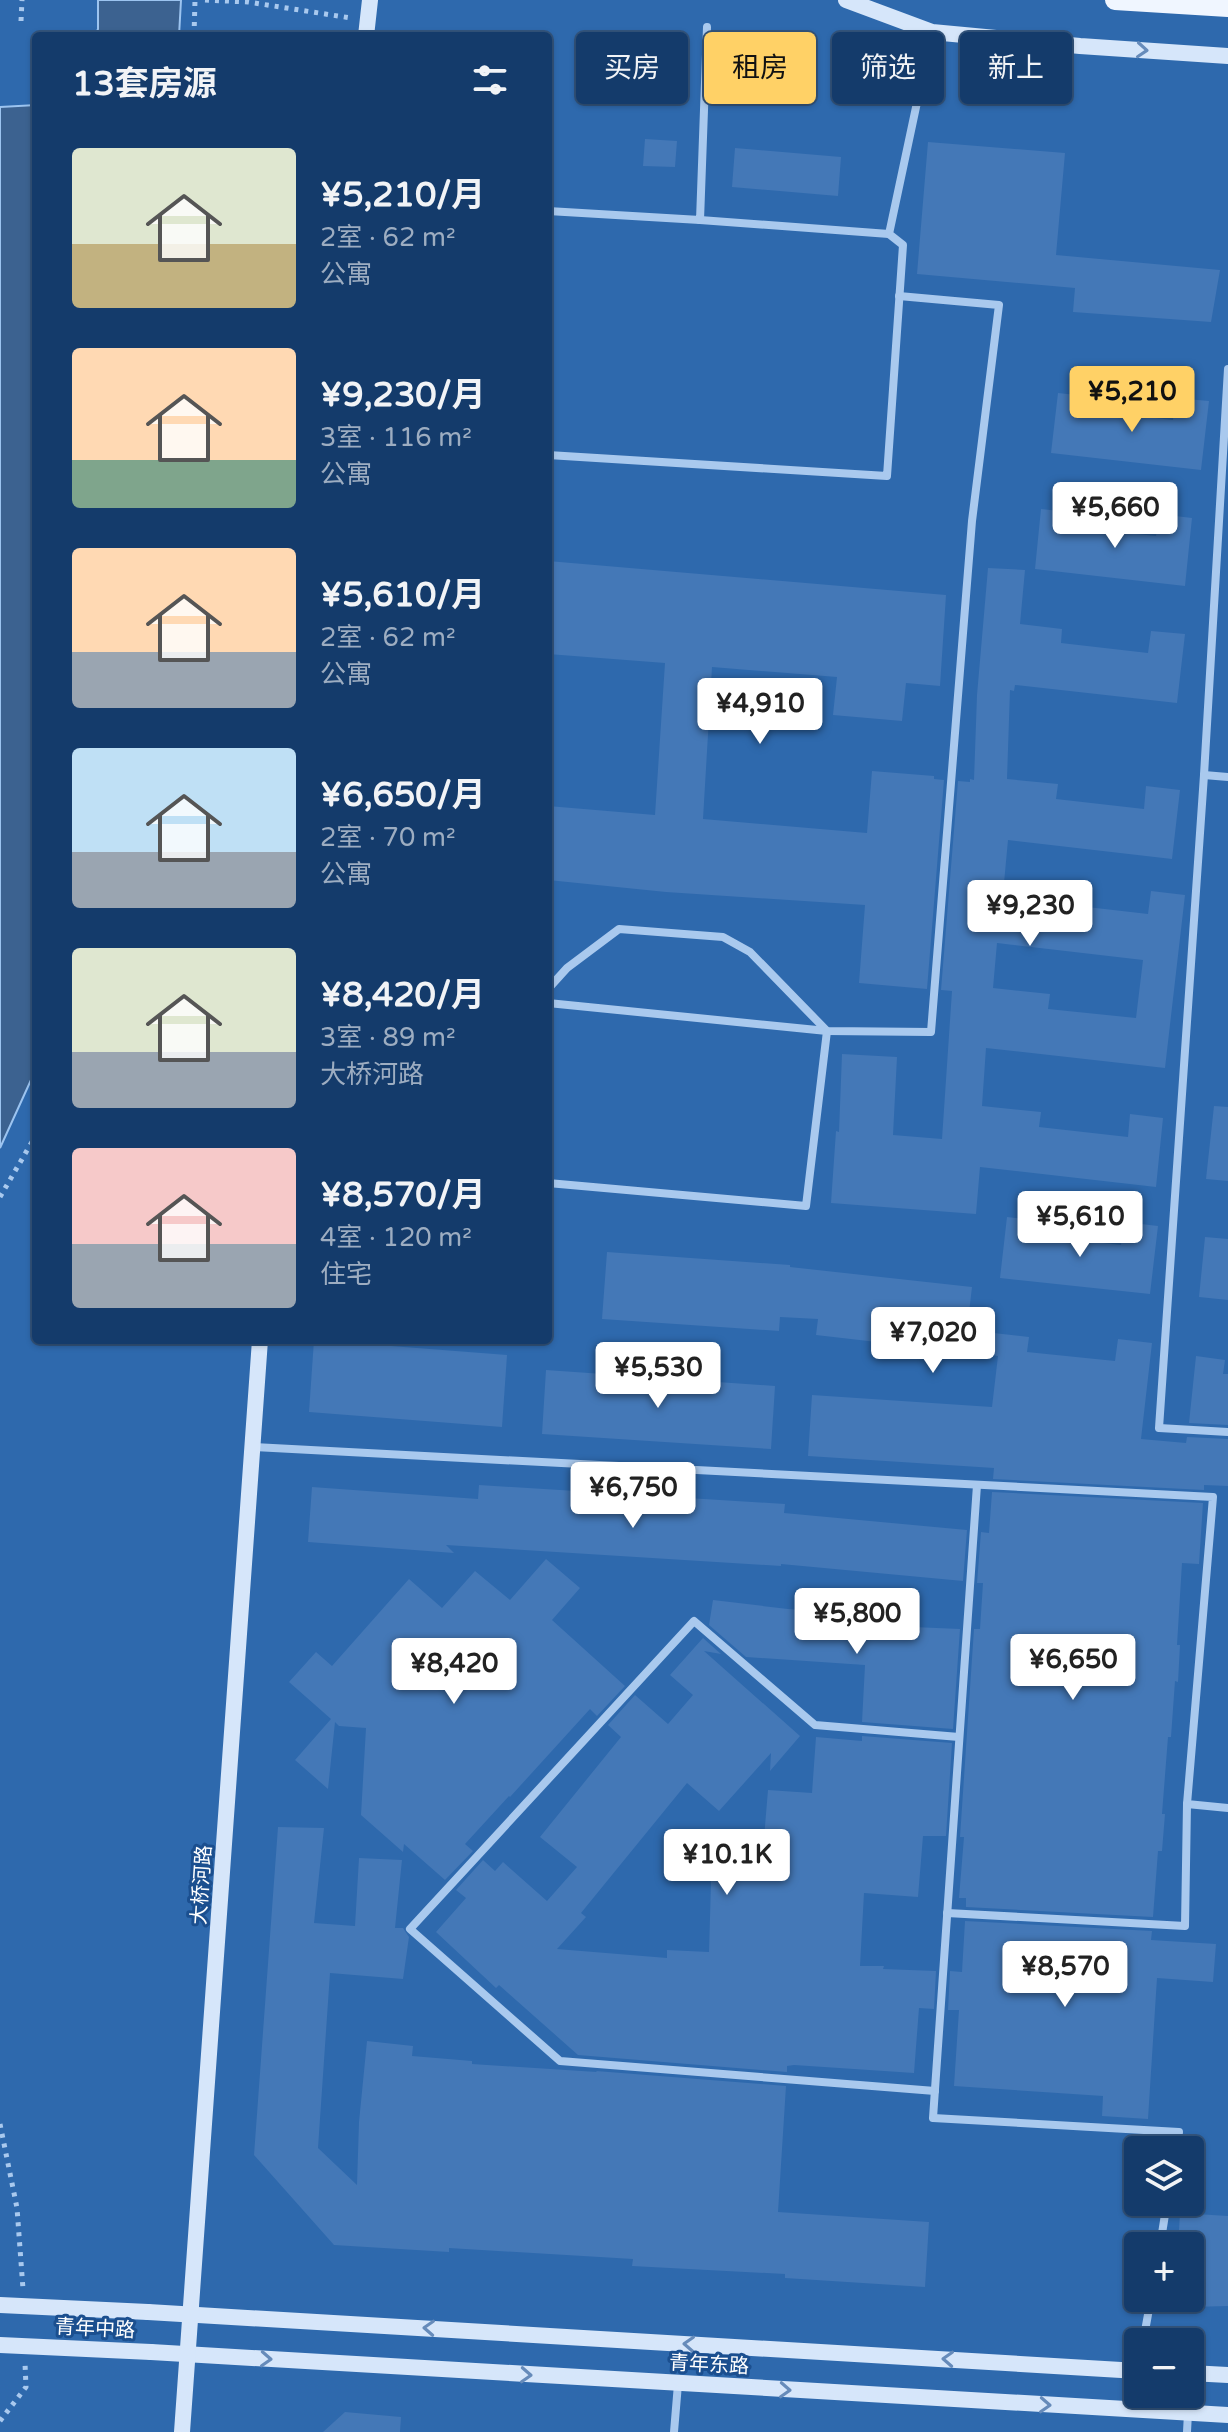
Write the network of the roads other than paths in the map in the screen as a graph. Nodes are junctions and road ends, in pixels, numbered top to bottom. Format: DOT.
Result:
graph roads {
  1 [pos="370,0"];
  2 [pos="846,0"];
  3 [pos="1115,0"];
  4 [pos="1228,7"];
  5 [pos="707,27"];
  6 [pos="366,28"];
  7 [pos="932,32"];
  8 [pos="944,33"];
  9 [pos="1228,56"];
  10 [pos="917,104"];
  11 [pos="552,211"];
  12 [pos="700,220"];
  13 [pos="889,234"];
  14 [pos="899,296"];
  15 [pos="1228,369"];
  16 [pos="552,455"];
  17 [pos="1204,775"];
  18 [pos="1228,777"];
  19 [pos="552,985"];
  20 [pos="552,1003"];
  21 [pos="827,1031"];
  22 [pos="552,1183"];
  23 [pos="260,1344"];
  24 [pos="1228,1432"];
  25 [pos="253,1447"];
  26 [pos="977,1485"];
  27 [pos="959,1737"];
  28 [pos="1187,1804"];
  29 [pos="1228,1808"];
  30 [pos="947,1913"];
  31 [pos="935,2091"];
  32 [pos="1178,2136"];
  33 [pos="0,2305"];
  34 [pos="192,2314"];
  35 [pos="0,2345"];
  36 [pos="188,2355"];
  37 [pos="1124,2370"];
  38 [pos="1204,2374"];
  39 [pos="1228,2375"];
  40 [pos="678,2384"];
  41 [pos="1188,2413"];
  42 [pos="1228,2415"];
  43 [pos="182,2432"];
  44 [pos="674,2432"];
  45 [pos="1187,2432"];
  1 -- 6 [label="main road"];
  2 -- 7 [label="main road"];
  3 -- 4 [label="main road"];
  5 -- 12 [label="street"];
  8 -- 9 [label="main road, one-way"];
  10 -- 13 [label="street"];
  11 -- 12 [label="street"];
  12 -- 13 [label="street"];
  13 -- 14 [label="street"];
  14 -- 16 [label="street"];
  14 -- 21 [label="street"];
  15 -- 17 [label="street"];
  17 -- 18 [label="street"];
  17 -- 24 [label="street"];
  19 -- 21 [label="street"];
  20 -- 21 [label="street"];
  21 -- 22 [label="street"];
  23 -- 25 [label="main road, 大桥河路"];
  25 -- 26 [label="street"];
  25 -- 34 [label="main road, 大桥河路"];
  26 -- 27 [label="street"];
  26 -- 28 [label="street"];
  27 -- 30 [label="street"];
  27 -- 31 [label="street"];
  28 -- 29 [label="street"];
  28 -- 30 [label="street"];
  30 -- 31 [label="street"];
  31 -- 32 [label="street"];
  33 -- 34 [label="main road, 青年东路, bridge"];
  34 -- 36 [label="main road, 大桥河路"];
  37 -- 34 [label="main road, 青年东路, one-way"];
  35 -- 36 [label="main road, 青年中路, bridge"];
  36 -- 40 [label="main road, 青年东路, one-way"];
  36 -- 43 [label="main road, 大桥河路"];
  38 -- 39 [label="main road"];
  40 -- 41 [label="main road, 青年东路, one-way"];
  40 -- 44 [label="street"];
  41 -- 42 [label="main road, 青年东路"];
  41 -- 45 [label="street"];
}
